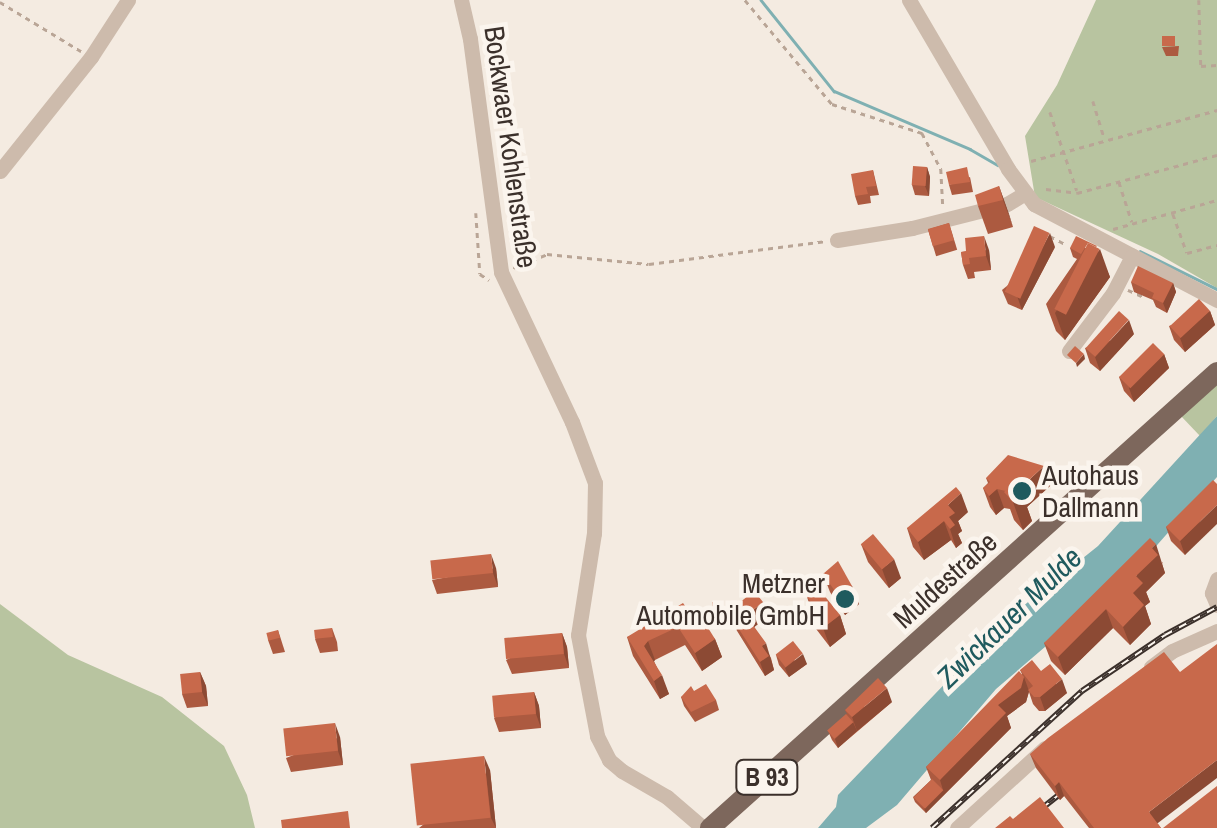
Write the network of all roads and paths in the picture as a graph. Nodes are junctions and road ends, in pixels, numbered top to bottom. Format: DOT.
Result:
graph roads {
  1 [pos="128,0"];
  2 [pos="461,0"];
  3 [pos="745,0"];
  4 [pos="909,0"];
  5 [pos="1199,0"];
  6 [pos="0,2"];
  7 [pos="91,56"];
  8 [pos="1217,65"];
  9 [pos="1092,102"];
  10 [pos="1217,110"];
  11 [pos="1050,112"];
  12 [pos="1104,140"];
  13 [pos="1063,152"];
  14 [pos="1217,155"];
  15 [pos="1031,161"];
  16 [pos="0,171"];
  17 [pos="1119,182"];
  18 [pos="1046,189"];
  19 [pos="1025,193"];
  20 [pos="1077,193"];
  21 [pos="1217,200"];
  22 [pos="1173,213"];
  23 [pos="476,214"];
  24 [pos="943,219"];
  25 [pos="1132,224"];
  26 [pos="1113,229"];
  27 [pos="1039,231"];
  28 [pos="837,240"];
  29 [pos="1066,244"];
  30 [pos="1217,245"];
  31 [pos="1132,256"];
  32 [pos="502,272"];
  33 [pos="1117,285"];
  34 [pos="1144,297"];
  35 [pos="1217,300"];
  36 [pos="1068,351"];
  37 [pos="1217,372"];
  38 [pos="1217,579"];
  39 [pos="1217,605"];
  40 [pos="1217,631"];
  41 [pos="1130,683"];
  42 [pos="1060,736"];
  43 [pos="707,828"];
  44 [pos="956,828"];
  1 -- 7 [label="street"];
  2 -- 32 [label="street, Bockwaer Kohlenstraße"];
  3 -- 24 [label="path"];
  4 -- 19 [label="street"];
  5 -- 8 [label="path"];
  6 -- 7 [label="path"];
  7 -- 16 [label="street"];
  9 -- 12 [label="path"];
  10 -- 12 [label="path"];
  11 -- 13 [label="path"];
  12 -- 13 [label="path"];
  13 -- 15 [label="path"];
  13 -- 20 [label="path"];
  14 -- 17 [label="path"];
  17 -- 20 [label="path"];
  17 -- 25 [label="path"];
  18 -- 20 [label="path"];
  19 -- 24 [label="street"];
  19 -- 31 [label="street"];
  21 -- 22 [label="path"];
  22 -- 25 [label="path"];
  22 -- 30 [label="path"];
  23 -- 32 [label="path"];
  24 -- 28 [label="street"];
  25 -- 26 [label="path"];
  27 -- 29 [label="path"];
  28 -- 32 [label="path"];
  31 -- 33 [label="street"];
  31 -- 35 [label="street"];
  32 -- 43 [label="street, Bockwaer Kohlenstraße"];
  33 -- 34 [label="path"];
  33 -- 36 [label="street"];
  37 -- 43 [label="main road, Muldestraße / B 93"];
  38 -- 39 [label="street"];
  40 -- 41 [label="street"];
  42 -- 44 [label="street"];
}
